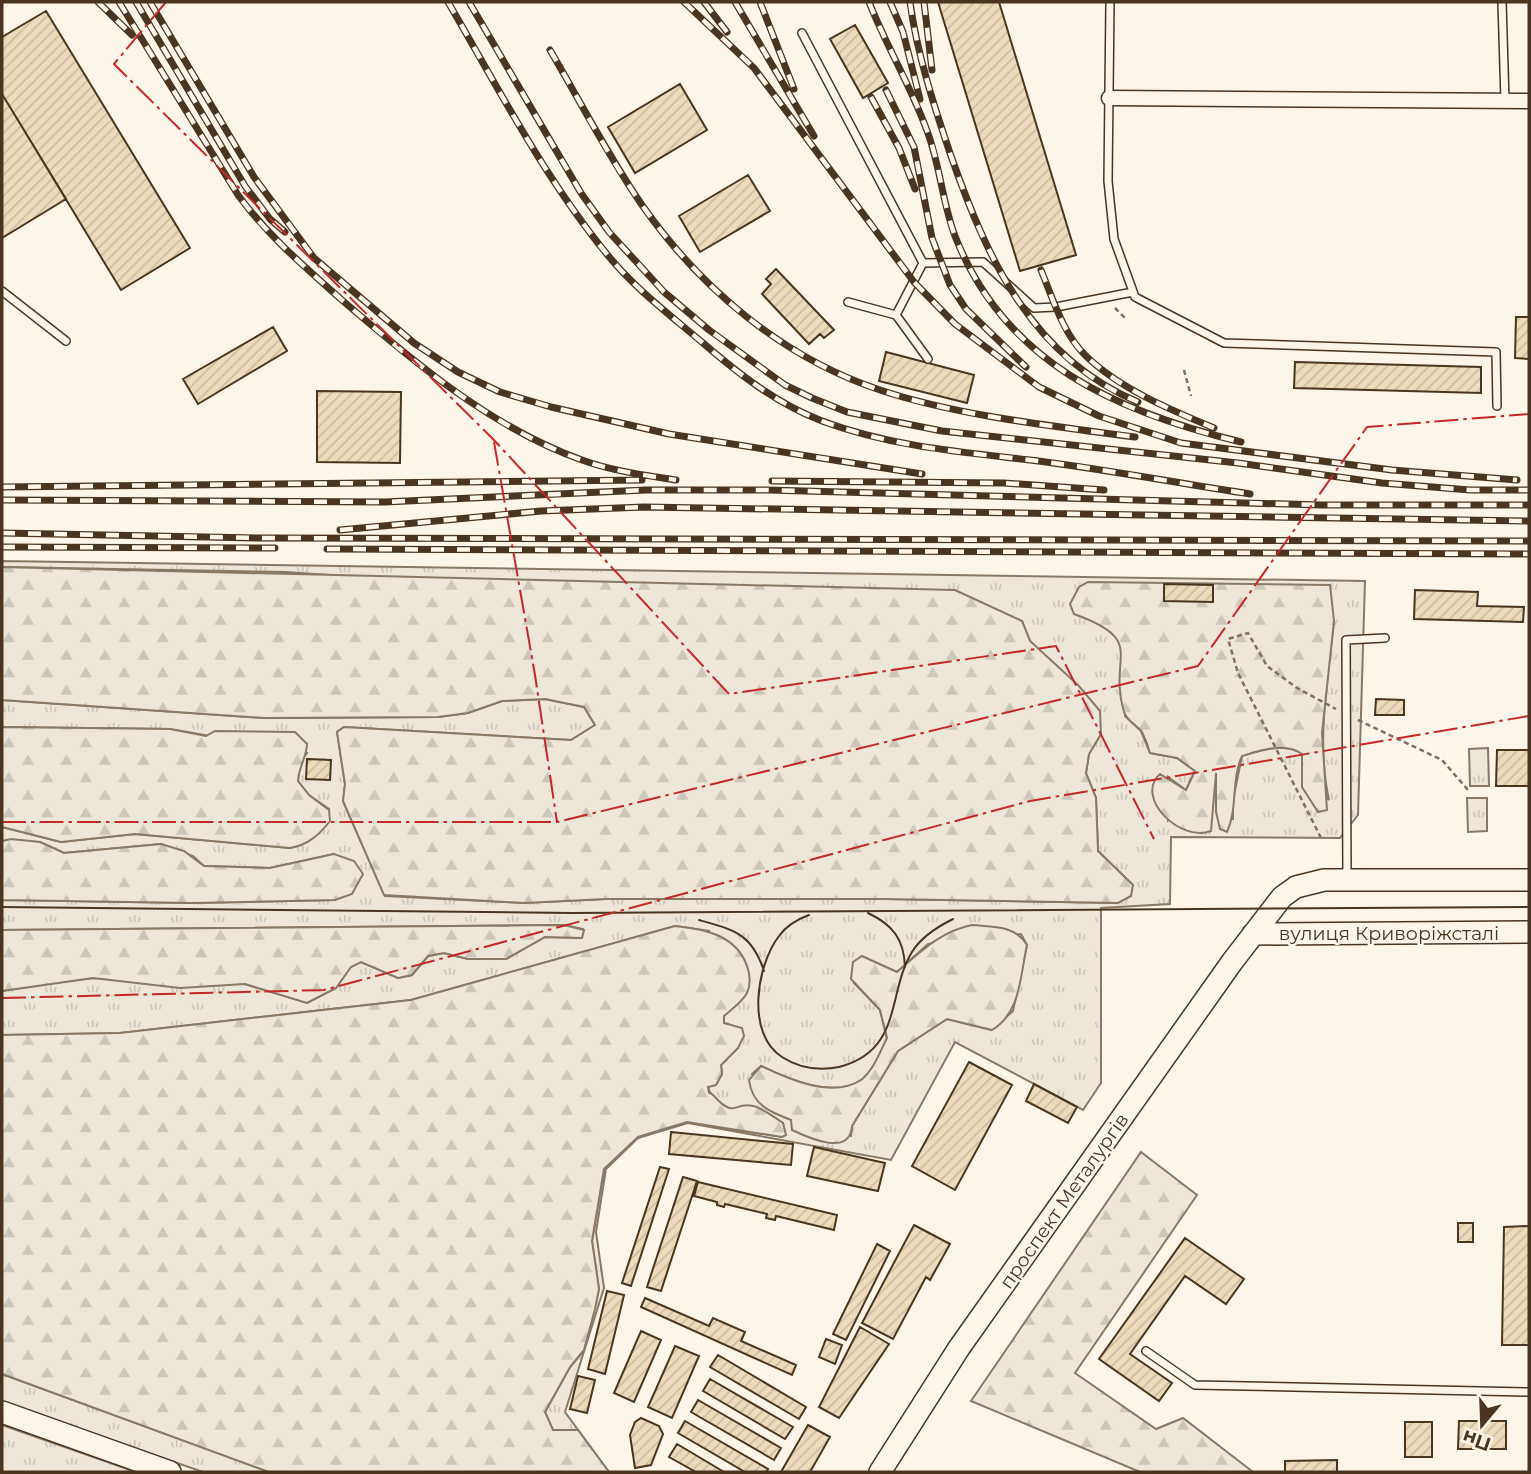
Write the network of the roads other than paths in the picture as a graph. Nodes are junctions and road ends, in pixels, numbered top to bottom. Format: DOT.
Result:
graph roads {
  1 [pos="1110,2"];
  2 [pos="1502,2"];
  3 [pos="802,33"];
  4 [pos="1109,98"];
  5 [pos="1505,101"];
  6 [pos="1529,101"];
  7 [pos="923,263"];
  8 [pos="2,291"];
  9 [pos="1133,292"];
  10 [pos="848,302"];
  11 [pos="896,315"];
  12 [pos="66,341"];
  13 [pos="928,359"];
  14 [pos="1497,406"];
  15 [pos="1385,638"];
  16 [pos="1347,880"];
  17 [pos="1529,880"];
  18 [pos="1529,932"];
  19 [pos="1253,934"];
  20 [pos="1146,1351"];
  21 [pos="1529,1392"];
  22 [pos="2,1412"];
  23 [pos="170,1472"];
  24 [pos="880,1472"];
  1 -- 4 [label="lane"];
  2 -- 5 [label="lane"];
  3 -- 7 [label="lane"];
  4 -- 5 [label="street"];
  4 -- 9 [label="lane"];
  5 -- 6 [label="street"];
  7 -- 9 [label="lane"];
  7 -- 11 [label="lane"];
  8 -- 12 [label="lane"];
  9 -- 14 [label="lane"];
  10 -- 11 [label="lane"];
  11 -- 13 [label="lane"];
  15 -- 16 [label="lane"];
  16 -- 17 [label="main road, вулиця Криворіжсталі"];
  16 -- 19 [label="main road, вулиця Криворіжсталі"];
  18 -- 19 [label="main road, вулиця Криворіжсталі"];
  19 -- 24 [label="main road, проспект Металургів"];
  20 -- 21 [label="lane"];
  22 -- 23 [label="main road"];
}
